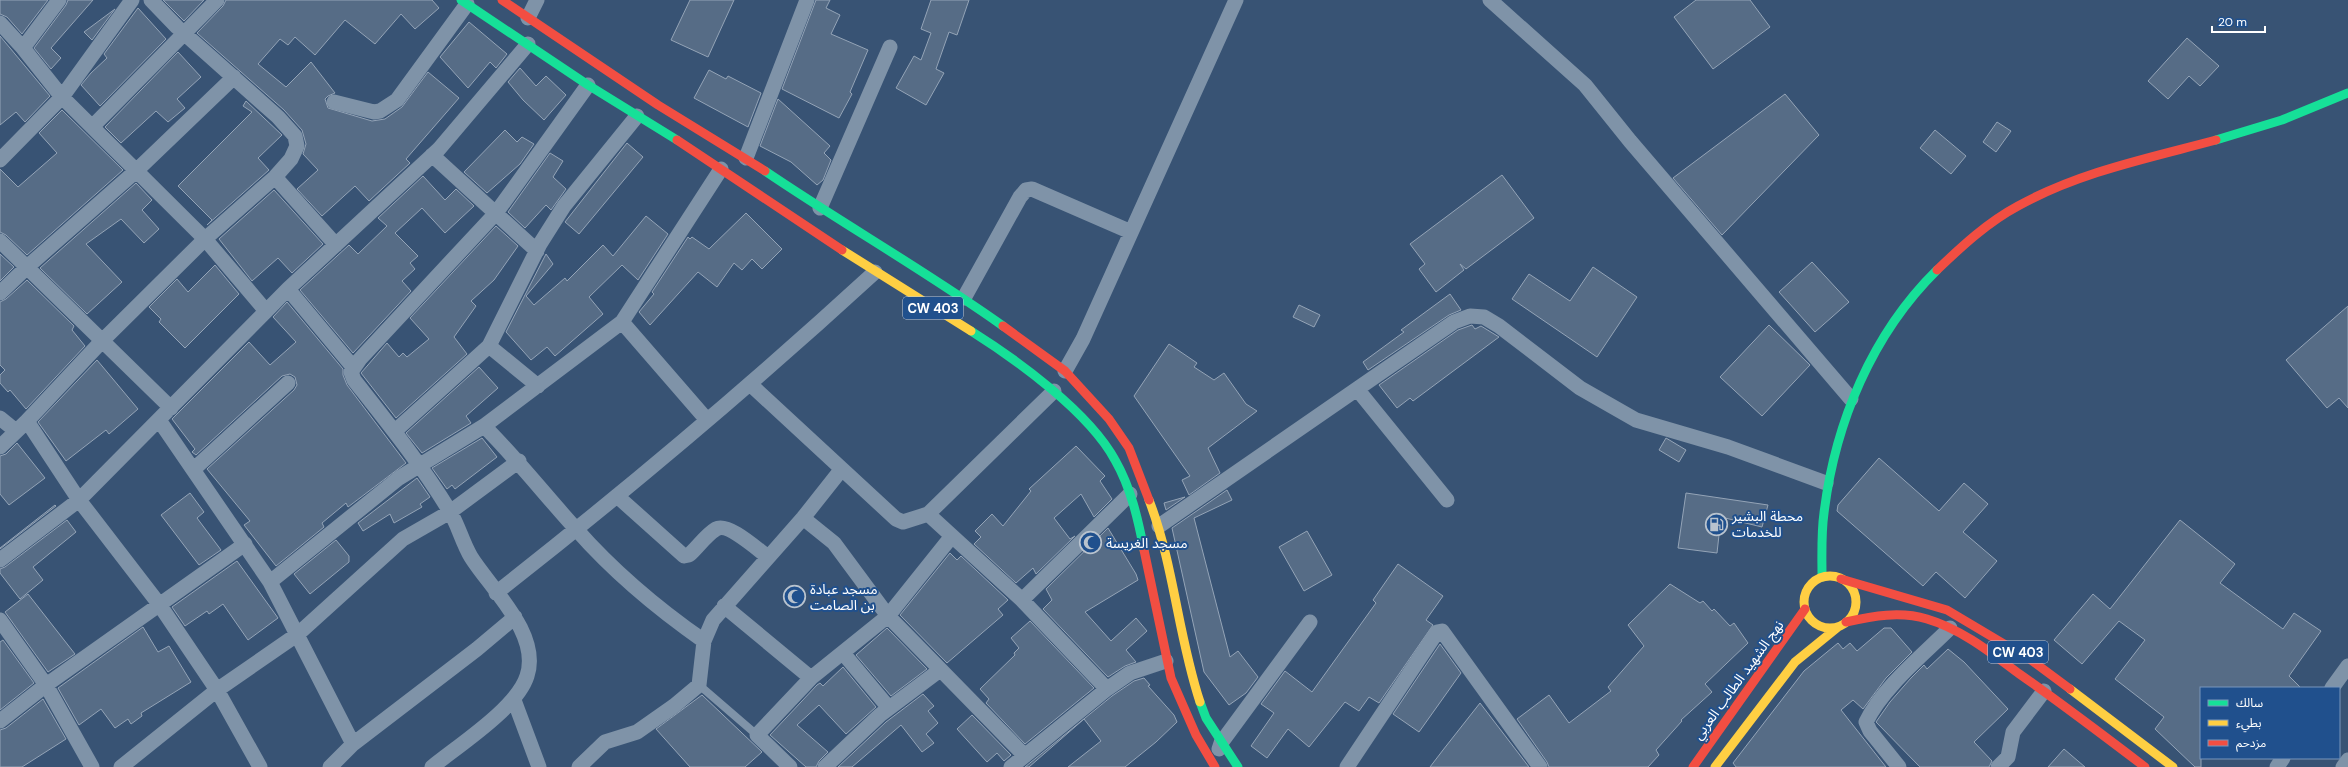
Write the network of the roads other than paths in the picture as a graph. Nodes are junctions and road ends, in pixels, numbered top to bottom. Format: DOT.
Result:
graph roads {
  1 [pos="59,0"];
  2 [pos="132,0"];
  3 [pos="150,0"];
  4 [pos="217,0"];
  5 [pos="502,0"];
  6 [pos="537,0"];
  7 [pos="807,0"];
  8 [pos="1236,0"];
  9 [pos="1490,0"];
  10 [pos="464,2"];
  11 [pos="528,18"];
  12 [pos="0,24"];
  13 [pos="185,34"];
  14 [pos="528,44"];
  15 [pos="890,47"];
  16 [pos="23,48"];
  17 [pos="234,77"];
  18 [pos="588,85"];
  19 [pos="2348,93"];
  20 [pos="62,97"];
  21 [pos="334,102"];
  22 [pos="637,116"];
  23 [pos="92,127"];
  24 [pos="432,156"];
  25 [pos="746,158"];
  26 [pos="0,160"];
  27 [pos="721,169"];
  28 [pos="136,171"];
  29 [pos="275,177"];
  30 [pos="820,208"];
  31 [pos="496,213"];
  32 [pos="1131,232"];
  33 [pos="205,239"];
  34 [pos="0,241"];
  35 [pos="336,245"];
  36 [pos="537,251"];
  37 [pos="26,267"];
  38 [pos="875,272"];
  39 [pos="288,289"];
  40 [pos="0,293"];
  41 [pos="964,298"];
  42 [pos="266,310"];
  43 [pos="622,322"];
  44 [pos="101,342"];
  45 [pos="489,346"];
  46 [pos="353,367"];
  47 [pos="1065,371"];
  48 [pos="288,383"];
  49 [pos="750,384"];
  50 [pos="538,386"];
  51 [pos="1357,389"];
  52 [pos="1054,391"];
  53 [pos="1851,399"];
  54 [pos="171,408"];
  55 [pos="0,418"];
  56 [pos="159,420"];
  57 [pos="707,420"];
  58 [pos="27,421"];
  59 [pos="484,426"];
  60 [pos="395,431"];
  61 [pos="16,432"];
  62 [pos="0,447"];
  63 [pos="519,461"];
  64 [pos="420,464"];
  65 [pos="194,469"];
  66 [pos="841,470"];
  67 [pos="1826,483"];
  68 [pos="1130,494"];
  69 [pos="617,496"];
  70 [pos="79,500"];
  71 [pos="1447,500"];
  72 [pos="450,512"];
  73 [pos="928,514"];
  74 [pos="803,518"];
  75 [pos="1159,526"];
  76 [pos="576,530"];
  77 [pos="952,536"];
  78 [pos="245,544"];
  79 [pos="768,557"];
  80 [pos="0,560"];
  81 [pos="1822,578"];
  82 [pos="1841,579"];
  83 [pos="270,582"];
  84 [pos="496,593"];
  85 [pos="1022,600"];
  86 [pos="159,604"];
  87 [pos="724,606"];
  88 [pos="1805,609"];
  89 [pos="888,616"];
  90 [pos="515,618"];
  91 [pos="0,620"];
  92 [pos="1310,622"];
  93 [pos="1842,624"];
  94 [pos="1950,628"];
  95 [pos="298,634"];
  96 [pos="704,641"];
  97 [pos="842,653"];
  98 [pos="1166,661"];
  99 [pos="2348,666"];
  100 [pos="940,670"];
  101 [pos="811,678"];
  102 [pos="46,685"];
  103 [pos="699,685"];
  104 [pos="2333,687"];
  105 [pos="1107,689"];
  106 [pos="217,690"];
  107 [pos="2044,691"];
  108 [pos="514,700"];
  109 [pos="889,708"];
  110 [pos="0,721"];
  111 [pos="757,735"];
  112 [pos="1221,742"];
  113 [pos="353,744"];
  114 [pos="1024,756"];
  115 [pos="2348,760"];
  116 [pos="773,762"];
  117 [pos="1214,766"];
  118 [pos="92,767"];
  119 [pos="121,767"];
  120 [pos="260,767"];
  121 [pos="330,767"];
  122 [pos="432,767"];
  123 [pos="539,767"];
  124 [pos="579,767"];
  125 [pos="790,767"];
  126 [pos="825,767"];
  127 [pos="1011,767"];
  128 [pos="1238,767"];
  129 [pos="1347,767"];
  130 [pos="1540,767"];
  131 [pos="1693,767"];
  132 [pos="1715,767"];
  133 [pos="1904,767"];
  134 [pos="1998,767"];
  135 [pos="2145,767"];
  136 [pos="2173,767"];
  137 [pos="2343,767"];
  1 -- 16 [label="street"];
  2 -- 20 [label="street"];
  3 -- 13 [label="street"];
  4 -- 13 [label="street"];
  5 -- 11 [label="main road, CW 403"];
  6 -- 11 [label="street"];
  7 -- 25 [label="street"];
  8 -- 32 [label="street"];
  9 -- 53 [label="street"];
  10 -- 14 [label="main road, CW 403"];
  10 -- 21 [label="street"];
  11 -- 25 [label="main road, CW 403"];
  12 -- 16 [label="street"];
  13 -- 17 [label="street"];
  13 -- 23 [label="street"];
  14 -- 18 [label="main road, CW 403"];
  14 -- 24 [label="street"];
  15 -- 30 [label="street"];
  16 -- 20 [label="street"];
  17 -- 28 [label="street"];
  17 -- 29 [label="street"];
  18 -- 22 [label="main road, CW 403"];
  18 -- 31 [label="street"];
  19 -- 53 [label="main road"];
  20 -- 23 [label="street"];
  20 -- 26 [label="street"];
  22 -- 27 [label="main road, CW 403"];
  22 -- 36 [label="street"];
  23 -- 28 [label="street"];
  24 -- 31 [label="street"];
  24 -- 35 [label="street"];
  25 -- 30 [label="main road, CW 403"];
  27 -- 38 [label="main road, CW 403"];
  27 -- 43 [label="street"];
  28 -- 33 [label="street"];
  28 -- 37 [label="street"];
  29 -- 33 [label="street"];
  29 -- 35 [label="street"];
  30 -- 41 [label="main road, CW 403"];
  31 -- 36 [label="street"];
  31 -- 46 [label="street"];
  32 -- 41 [label="street"];
  32 -- 47 [label="street"];
  33 -- 42 [label="street"];
  33 -- 44 [label="street"];
  34 -- 37 [label="street"];
  35 -- 39 [label="street"];
  36 -- 45 [label="street"];
  37 -- 40 [label="street"];
  37 -- 44 [label="street"];
  38 -- 49 [label="street"];
  38 -- 52 [label="main road, CW 403"];
  39 -- 42 [label="street"];
  39 -- 46 [label="street"];
  41 -- 47 [label="main road, CW 403"];
  42 -- 54 [label="street"];
  43 -- 50 [label="street"];
  43 -- 57 [label="street"];
  44 -- 54 [label="street"];
  44 -- 58 [label="street"];
  45 -- 50 [label="street"];
  45 -- 60 [label="street"];
  46 -- 60 [label="street"];
  47 -- 75 [label="main road, CW 403"];
  48 -- 65 [label="street"];
  49 -- 57 [label="street"];
  49 -- 66 [label="street"];
  50 -- 59 [label="street"];
  51 -- 67 [label="street"];
  51 -- 71 [label="street"];
  51 -- 75 [label="street"];
  52 -- 68 [label="main road, CW 403"];
  52 -- 73 [label="street"];
  53 -- 67 [label="main road"];
  54 -- 56 [label="street"];
  55 -- 61 [label="street"];
  56 -- 65 [label="street"];
  56 -- 70 [label="street"];
  57 -- 69 [label="street"];
  58 -- 61 [label="street"];
  58 -- 70 [label="street"];
  59 -- 63 [label="street"];
  59 -- 64 [label="street"];
  60 -- 64 [label="street"];
  61 -- 62 [label="street"];
  63 -- 72 [label="street"];
  63 -- 76 [label="street"];
  64 -- 72 [label="street"];
  64 -- 83 [label="street"];
  65 -- 78 [label="street"];
  66 -- 73 [label="street"];
  66 -- 74 [label="street"];
  67 -- 81 [label="main road"];
  68 -- 85 [label="street"];
  68 -- 98 [label="main road, CW 403"];
  69 -- 76 [label="street"];
  69 -- 79 [label="street"];
  70 -- 80 [label="street"];
  70 -- 86 [label="street"];
  72 -- 84 [label="street"];
  72 -- 95 [label="street"];
  73 -- 77 [label="street"];
  74 -- 79 [label="street"];
  74 -- 89 [label="street"];
  75 -- 112 [label="main road, CW 403"];
  76 -- 84 [label="street"];
  76 -- 96 [label="street"];
  77 -- 85 [label="street"];
  77 -- 89 [label="street"];
  78 -- 83 [label="street"];
  78 -- 86 [label="street"];
  79 -- 87 [label="street"];
  81 -- 82 [label="main road"];
  81 -- 88 [label="main road"];
  82 -- 93 [label="main road"];
  82 -- 136 [label="main road, CW 403"];
  83 -- 95 [label="street"];
  84 -- 90 [label="street"];
  85 -- 105 [label="street"];
  86 -- 102 [label="street"];
  86 -- 106 [label="street"];
  87 -- 96 [label="street"];
  87 -- 101 [label="street"];
  88 -- 93 [label="main road"];
  88 -- 131 [label="main road, نهج الشهيد الطالب العربي"];
  89 -- 97 [label="street"];
  89 -- 100 [label="street"];
  90 -- 108 [label="street"];
  90 -- 113 [label="street"];
  91 -- 102 [label="street"];
  92 -- 112 [label="street"];
  93 -- 94 [label="main road, CW 403"];
  93 -- 132 [label="main road, CW 403"];
  94 -- 107 [label="main road, CW 403"];
  94 -- 133 [label="street"];
  95 -- 106 [label="street"];
  95 -- 113 [label="street"];
  96 -- 103 [label="street"];
  97 -- 101 [label="street"];
  97 -- 109 [label="street"];
  98 -- 105 [label="street"];
  98 -- 117 [label="main road, CW 403"];
  99 -- 104 [label="street"];
  100 -- 109 [label="street"];
  100 -- 114 [label="street"];
  101 -- 111 [label="street"];
  102 -- 110 [label="street"];
  102 -- 118 [label="street"];
  103 -- 111 [label="lane"];
  103 -- 124 [label="street"];
  105 -- 114 [label="street"];
  106 -- 119 [label="street"];
  106 -- 120 [label="street"];
  107 -- 134 [label="street"];
  107 -- 135 [label="main road, CW 403"];
  108 -- 122 [label="street"];
  108 -- 123 [label="street"];
  109 -- 126 [label="street"];
  111 -- 116 [label="street"];
  112 -- 117 [label="street"];
  112 -- 128 [label="main road, CW 403"];
  113 -- 121 [label="street"];
  114 -- 127 [label="street"];
  115 -- 137 [label="street"];
  116 -- 125 [label="street"];
  129 -- 130 [label="street"];
}
